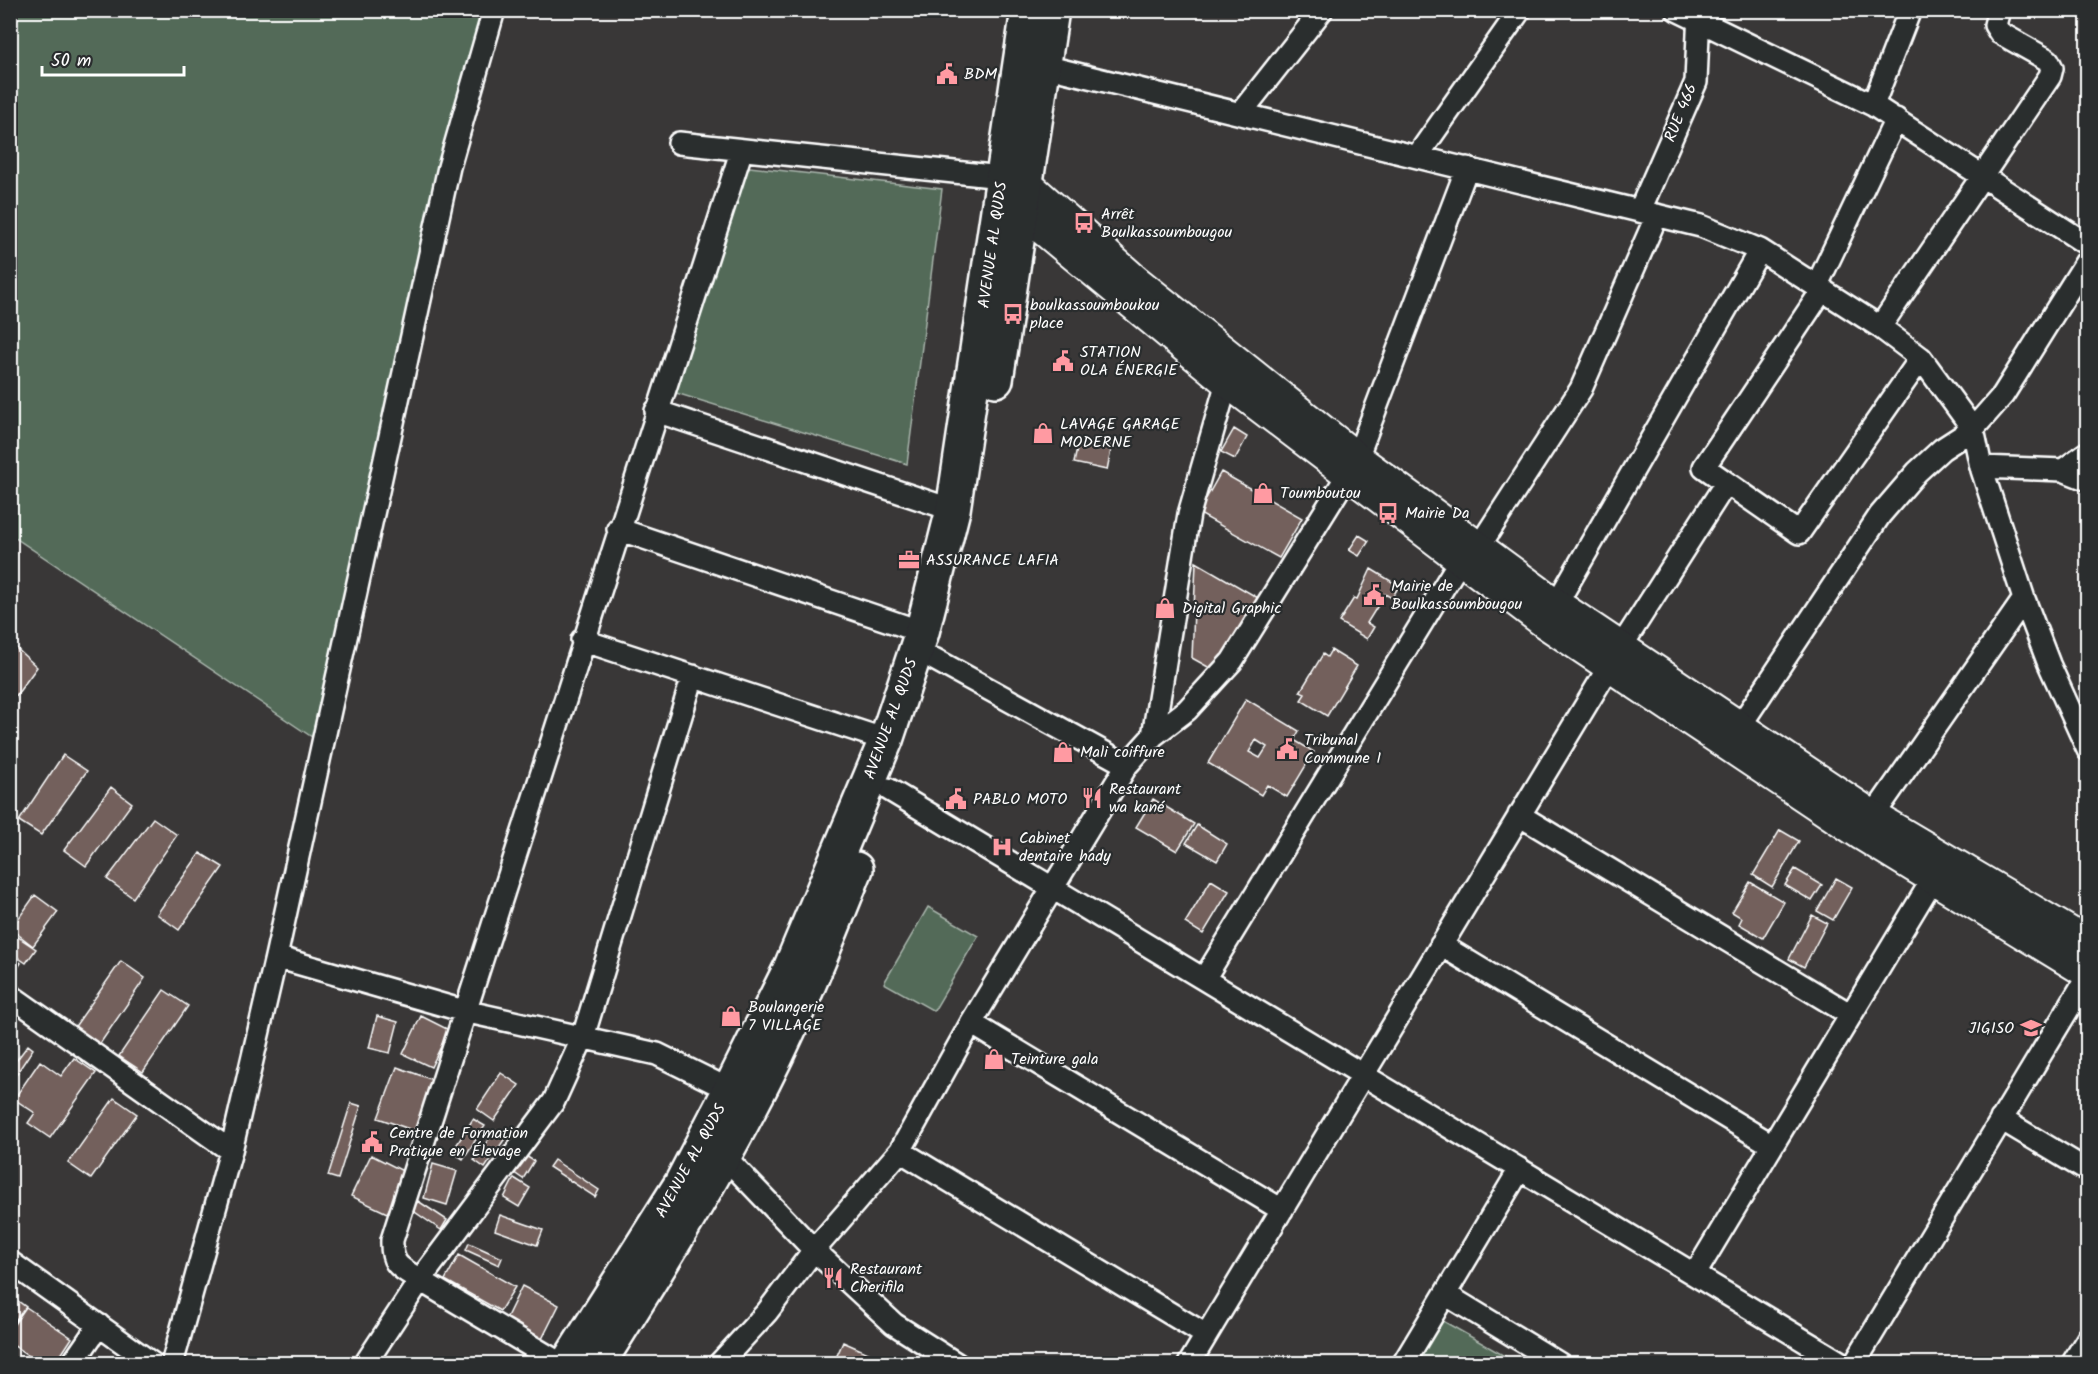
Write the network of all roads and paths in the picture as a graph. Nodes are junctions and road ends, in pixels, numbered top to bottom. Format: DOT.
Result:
graph roads {
  1 [pos="494,10"];
  2 [pos="1028,10"];
  3 [pos="1052,10"];
  4 [pos="1322,10"];
  5 [pos="1677,10"];
  6 [pos="1910,10"];
  7 [pos="1999,10"];
  8 [pos="1519,11"];
  9 [pos="1698,15"];
  10 [pos="1044,66"];
  11 [pos="1873,105"];
  12 [pos="1240,114"];
  13 [pos="1896,119"];
  14 [pos="679,143"];
  15 [pos="741,152"];
  16 [pos="1418,155"];
  17 [pos="1467,168"];
  18 [pos="1982,176"];
  19 [pos="1009,188"];
  20 [pos="1648,212"];
  21 [pos="2088,245"];
  22 [pos="1760,250"];
  23 [pos="2088,259"];
  24 [pos="1820,287"];
  25 [pos="1880,327"];
  26 [pos="1920,358"];
  27 [pos="1227,382"];
  28 [pos="656,411"];
  29 [pos="1973,429"];
  30 [pos="2088,452"];
  31 [pos="1352,467"];
  32 [pos="1981,467"];
  33 [pos="2063,470"];
  34 [pos="2088,480"];
  35 [pos="1726,483"];
  36 [pos="953,510"];
  37 [pos="618,529"];
  38 [pos="1466,561"];
  39 [pos="2024,599"];
  40 [pos="1550,614"];
  41 [pos="582,640"];
  42 [pos="928,645"];
  43 [pos="1615,656"];
  44 [pos="693,676"];
  45 [pos="2079,715"];
  46 [pos="1740,726"];
  47 [pos="1153,736"];
  48 [pos="886,740"];
  49 [pos="2088,750"];
  50 [pos="1127,765"];
  51 [pos="888,789"];
  52 [pos="1519,815"];
  53 [pos="1873,816"];
  54 [pos="1938,869"];
  55 [pos="1053,888"];
  56 [pos="2088,943"];
  57 [pos="1441,945"];
  58 [pos="276,957"];
  59 [pos="2088,974"];
  60 [pos="1204,979"];
  61 [pos="10,995"];
  62 [pos="464,1011"];
  63 [pos="1851,1015"];
  64 [pos="971,1023"];
  65 [pos="583,1037"];
  66 [pos="1363,1075"];
  67 [pos="730,1090"];
  68 [pos="2001,1119"];
  69 [pos="1772,1145"];
  70 [pos="231,1151"];
  71 [pos="900,1151"];
  72 [pos="724,1156"];
  73 [pos="1520,1169"];
  74 [pos="2088,1171"];
  75 [pos="1282,1209"];
  76 [pos="814,1250"];
  77 [pos="10,1262"];
  78 [pos="1695,1274"];
  79 [pos="420,1280"];
  80 [pos="1445,1294"];
  81 [pos="99,1325"];
  82 [pos="1206,1335"];
  83 [pos="2088,1338"];
  84 [pos="72,1364"];
  85 [pos="153,1364"];
  86 [pos="172,1364"];
  87 [pos="365,1364"];
  88 [pos="561,1364"];
  89 [pos="567,1364"];
  90 [pos="598,1364"];
  91 [pos="719,1364"];
  92 [pos="957,1364"];
  93 [pos="1189,1364"];
  94 [pos="1403,1364"];
  95 [pos="1560,1364"];
  96 [pos="1843,1364"];
  97 [pos="1854,1364"];
  98 [pos="2072,1364"];
  1 -- 58 [label="street"];
  2 -- 19 [label="main road, AVENUE AL QUDS"];
  3 -- 10 [label="main road, AVENUE AL QUDS"];
  4 -- 12 [label="street"];
  5 -- 9 [label="street"];
  6 -- 11 [label="street"];
  7 -- 18 [label="street"];
  8 -- 16 [label="street"];
  9 -- 11 [label="street"];
  9 -- 20 [label="street, RUE 466"];
  10 -- 12 [label="street"];
  10 -- 19 [label="main road, AVENUE AL QUDS"];
  11 -- 13 [label="street"];
  12 -- 16 [label="street"];
  13 -- 18 [label="street"];
  13 -- 24 [label="street"];
  14 -- 15 [label="street"];
  15 -- 19 [label="street"];
  15 -- 28 [label="street"];
  16 -- 17 [label="street"];
  17 -- 20 [label="street"];
  17 -- 31 [label="street"];
  18 -- 21 [label="street"];
  18 -- 25 [label="street"];
  19 -- 27 [label="main road"];
  19 -- 31 [label="main road"];
  19 -- 36 [label="main road, AVENUE AL QUDS"];
  19 -- 42 [label="main road, AVENUE AL QUDS"];
  20 -- 22 [label="street"];
  20 -- 38 [label="street, RUE 466"];
  22 -- 24 [label="street"];
  22 -- 40 [label="street"];
  23 -- 29 [label="street"];
  24 -- 25 [label="street"];
  24 -- 35 [label="street"];
  25 -- 26 [label="street"];
  26 -- 29 [label="street"];
  26 -- 35 [label="street"];
  27 -- 31 [label="main road"];
  27 -- 47 [label="street"];
  28 -- 36 [label="street"];
  28 -- 37 [label="street"];
  29 -- 32 [label="street"];
  29 -- 46 [label="street"];
  30 -- 33 [label="street"];
  31 -- 38 [label="main road"];
  31 -- 47 [label="street"];
  32 -- 33 [label="street"];
  32 -- 39 [label="street"];
  33 -- 34 [label="street"];
  35 -- 43 [label="street"];
  36 -- 42 [label="main road, AVENUE AL QUDS"];
  37 -- 41 [label="street"];
  37 -- 42 [label="street"];
  38 -- 40 [label="main road"];
  38 -- 60 [label="street, RUE 466"];
  39 -- 45 [label="street"];
  39 -- 53 [label="street"];
  40 -- 43 [label="main road"];
  41 -- 44 [label="street"];
  41 -- 62 [label="street"];
  42 -- 48 [label="main road, AVENUE AL QUDS"];
  42 -- 50 [label="street"];
  42 -- 51 [label="main road, AVENUE AL QUDS"];
  43 -- 46 [label="main road"];
  43 -- 52 [label="street"];
  43 -- 54 [label="main road"];
  44 -- 48 [label="street"];
  44 -- 65 [label="street"];
  45 -- 49 [label="street"];
  46 -- 53 [label="main road"];
  47 -- 50 [label="street"];
  48 -- 67 [label="main road, AVENUE AL QUDS"];
  50 -- 55 [label="street"];
  51 -- 55 [label="street"];
  51 -- 72 [label="main road, AVENUE AL QUDS"];
  52 -- 57 [label="street"];
  52 -- 63 [label="street"];
  53 -- 54 [label="main road"];
  54 -- 56 [label="main road"];
  54 -- 59 [label="main road"];
  54 -- 63 [label="street"];
  55 -- 60 [label="street"];
  55 -- 64 [label="street"];
  57 -- 66 [label="street"];
  57 -- 69 [label="street"];
  58 -- 62 [label="street"];
  58 -- 70 [label="street"];
  59 -- 68 [label="street"];
  60 -- 66 [label="street"];
  61 -- 70 [label="street"];
  62 -- 65 [label="street"];
  62 -- 79 [label="street"];
  63 -- 69 [label="street"];
  64 -- 71 [label="street"];
  64 -- 75 [label="street"];
  65 -- 67 [label="street"];
  65 -- 79 [label="street"];
  66 -- 73 [label="street"];
  66 -- 75 [label="street"];
  67 -- 89 [label="main road, AVENUE AL QUDS"];
  68 -- 74 [label="street"];
  68 -- 97 [label="street"];
  69 -- 78 [label="street"];
  70 -- 86 [label="street"];
  71 -- 76 [label="street"];
  71 -- 82 [label="street"];
  72 -- 76 [label="street"];
  72 -- 90 [label="main road, AVENUE AL QUDS"];
  73 -- 78 [label="street"];
  73 -- 80 [label="street"];
  75 -- 82 [label="street"];
  76 -- 91 [label="street"];
  76 -- 92 [label="street"];
  77 -- 81 [label="street"];
  78 -- 96 [label="street"];
  79 -- 87 [label="street"];
  79 -- 88 [label="street"];
  80 -- 94 [label="street"];
  80 -- 95 [label="street"];
  81 -- 84 [label="street"];
  81 -- 85 [label="street"];
  82 -- 93 [label="street"];
  83 -- 98 [label="street"];
}
